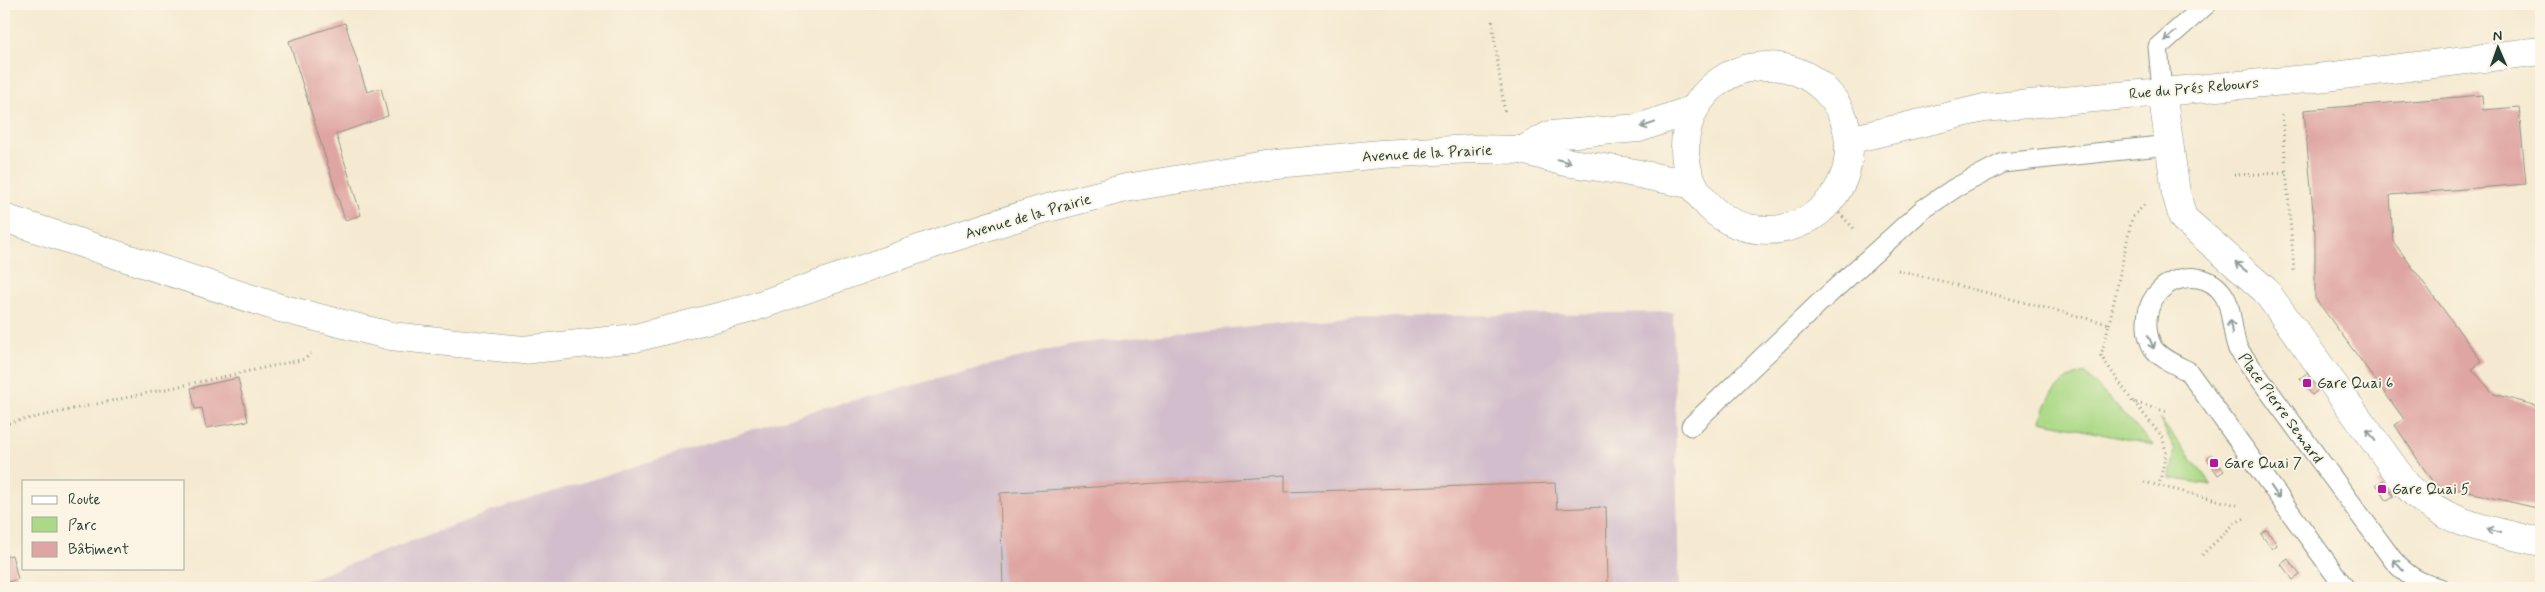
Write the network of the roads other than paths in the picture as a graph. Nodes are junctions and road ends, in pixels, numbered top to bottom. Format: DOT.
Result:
graph roads {
  1 [pos="2207,4"];
  2 [pos="2541,51"];
  3 [pos="2162,91"];
  4 [pos="1694,109"];
  5 [pos="1849,140"];
  6 [pos="2169,144"];
  7 [pos="1523,150"];
  8 [pos="1694,185"];
  9 [pos="4,218"];
  10 [pos="1691,426"];
  11 [pos="2541,542"];
  12 [pos="2345,588"];
  13 [pos="2440,588"];
  1 -- 3 [label="lane, one-way"];
  2 -- 3 [label="street, Rue du Prés Rebours"];
  3 -- 5 [label="street, Rue du Prés Rebours"];
  3 -- 6 [label="street"];
  4 -- 5 [label="street"];
  4 -- 7 [label="street, one-way"];
  4 -- 8 [label="street"];
  5 -- 8 [label="street"];
  6 -- 10 [label="lane"];
  11 -- 6 [label="street, one-way"];
  7 -- 8 [label="street, Avenue de la Prairie, one-way"];
  7 -- 9 [label="street, Avenue de la Prairie"];
  13 -- 12 [label="lane, Place Pierre Semard, one-way"];
}
